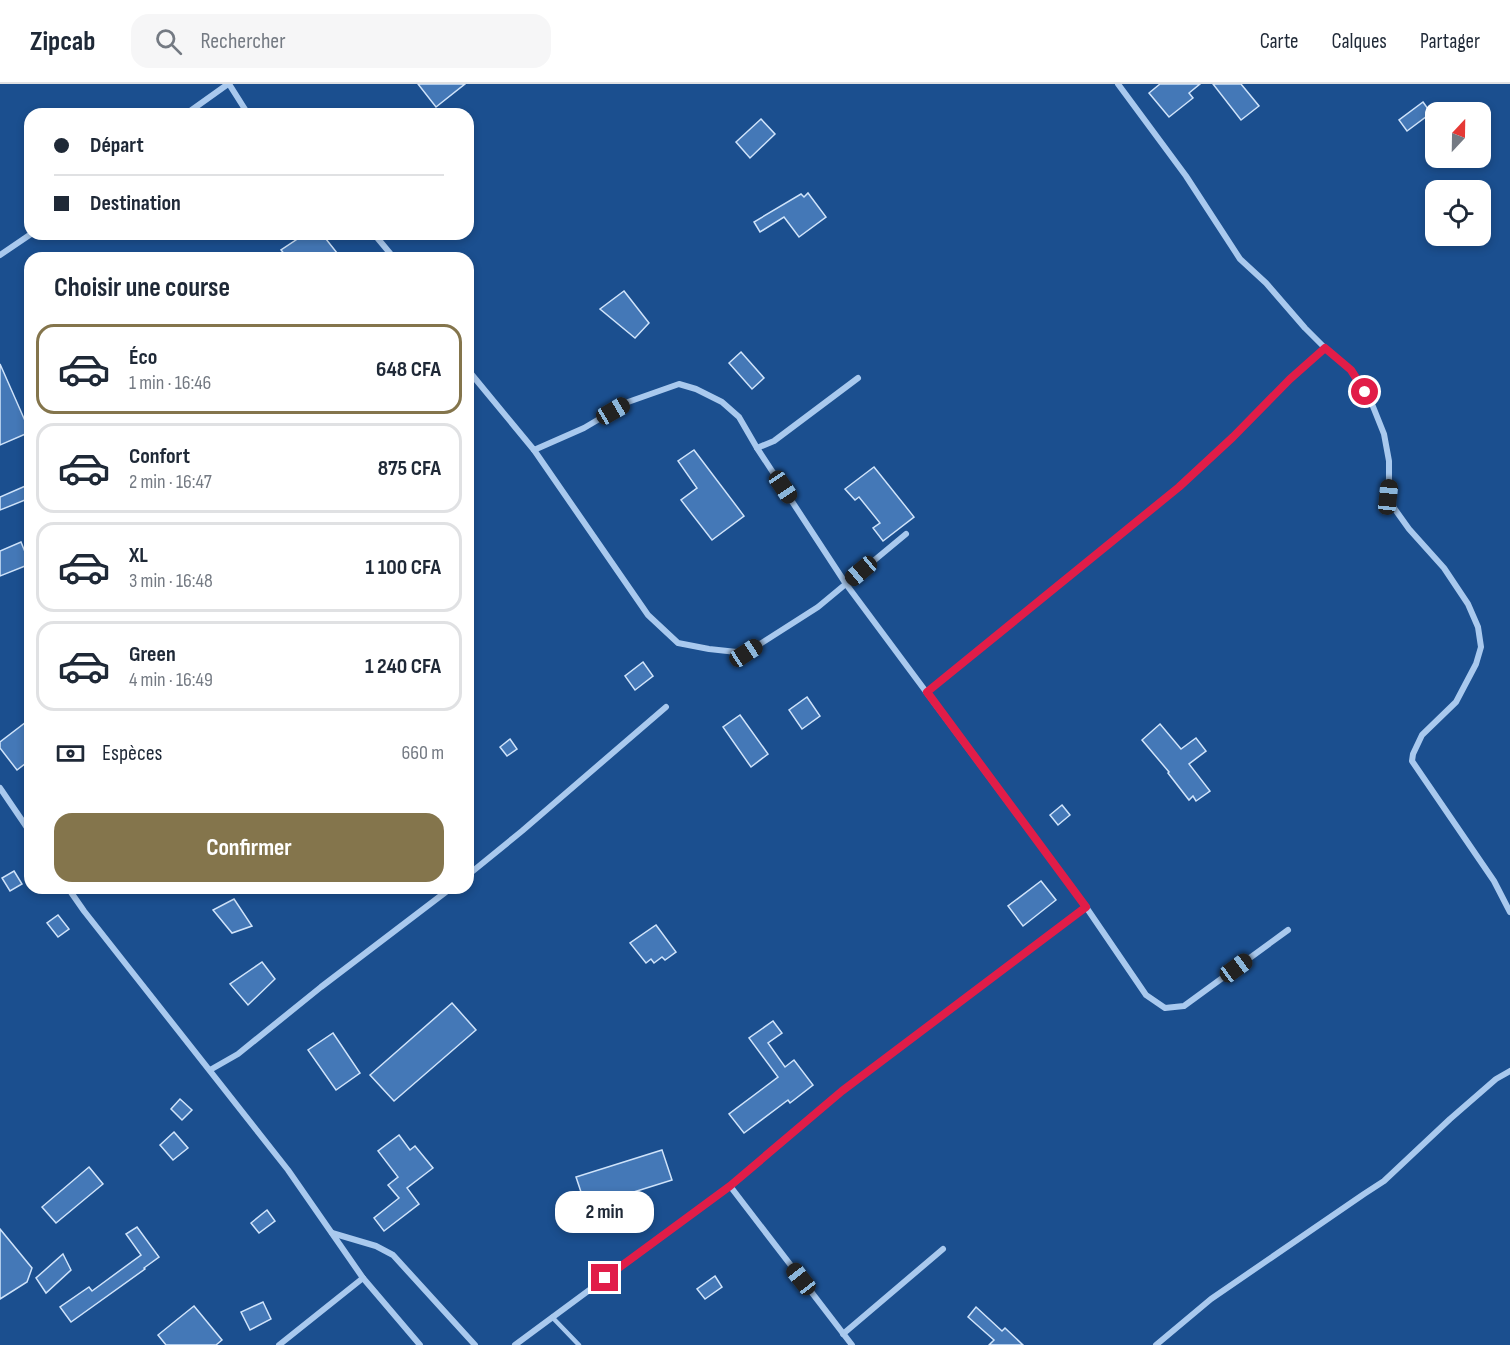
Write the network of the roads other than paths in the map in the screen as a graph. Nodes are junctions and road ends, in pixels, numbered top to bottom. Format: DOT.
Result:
graph roads {
  1 [pos="229,84"];
  2 [pos="1118,84"];
  3 [pos="195,108"];
  4 [pos="244,108"];
  5 [pos="24,239"];
  6 [pos="379,240"];
  7 [pos="389,252"];
  8 [pos="0,255"];
  9 [pos="1325,348"];
  10 [pos="474,377"];
  11 [pos="858,378"];
  12 [pos="758,448"];
  13 [pos="534,450"];
  14 [pos="906,534"];
  15 [pos="846,584"];
  16 [pos="927,692"];
  17 [pos="666,707"];
  18 [pos="0,788"];
  19 [pos="24,823"];
  20 [pos="474,870"];
  21 [pos="72,894"];
  22 [pos="443,894"];
  23 [pos="1086,907"];
  24 [pos="1510,912"];
  25 [pos="1288,930"];
  26 [pos="210,1070"];
  27 [pos="1510,1071"];
  28 [pos="730,1186"];
  29 [pos="331,1233"];
  30 [pos="943,1249"];
  31 [pos="363,1278"];
  32 [pos="552,1317"];
  33 [pos="843,1334"];
  34 [pos="279,1345"];
  35 [pos="420,1345"];
  36 [pos="475,1345"];
  37 [pos="515,1345"];
  38 [pos="579,1345"];
  39 [pos="852,1345"];
  40 [pos="1156,1345"];
  1 -- 3 [label="street"];
  1 -- 4 [label="street"];
  2 -- 9 [label="street"];
  5 -- 8 [label="street"];
  6 -- 7 [label="street"];
  9 -- 16 [label="street"];
  9 -- 24 [label="street"];
  10 -- 13 [label="street"];
  11 -- 12 [label="street"];
  12 -- 13 [label="street"];
  12 -- 15 [label="street"];
  13 -- 15 [label="street"];
  14 -- 15 [label="street"];
  15 -- 16 [label="street"];
  16 -- 23 [label="street"];
  17 -- 20 [label="street"];
  18 -- 19 [label="street"];
  21 -- 26 [label="street"];
  22 -- 26 [label="street"];
  23 -- 25 [label="street"];
  23 -- 28 [label="street"];
  26 -- 29 [label="street"];
  27 -- 40 [label="street"];
  28 -- 32 [label="street"];
  28 -- 33 [label="street"];
  29 -- 31 [label="street"];
  29 -- 36 [label="street"];
  30 -- 33 [label="street"];
  31 -- 34 [label="street"];
  31 -- 35 [label="street"];
  32 -- 37 [label="street"];
  32 -- 38 [label="lane"];
  33 -- 39 [label="street"];
}
